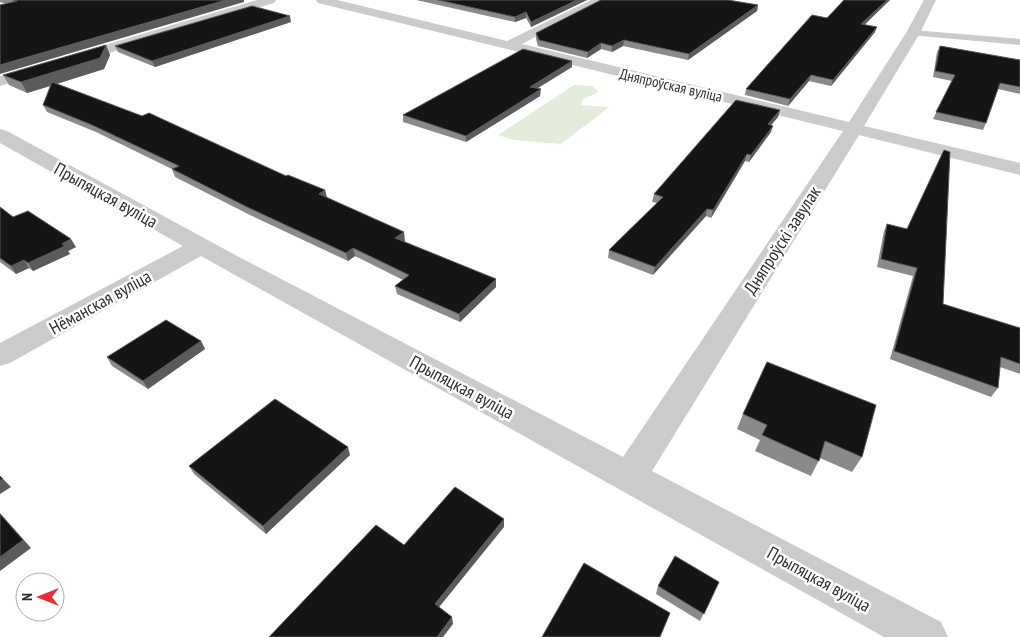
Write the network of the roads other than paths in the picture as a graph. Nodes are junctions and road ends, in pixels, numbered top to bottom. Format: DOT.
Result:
graph roads {
  1 [pos="270,0"];
  2 [pos="322,0"];
  3 [pos="600,0"];
  4 [pos="930,0"];
  5 [pos="913,33"];
  6 [pos="1020,42"];
  7 [pos="507,46"];
  8 [pos="0,81"];
  9 [pos="854,128"];
  10 [pos="0,135"];
  11 [pos="1020,169"];
  12 [pos="200,248"];
  13 [pos="0,356"];
  14 [pos="630,476"];
  15 [pos="926,637"];
  1 -- 8 [label="street"];
  2 -- 7 [label="street, Дняпроўская вуліца"];
  3 -- 7 [label="street"];
  4 -- 5 [label="street, Дняпроўскі завулак"];
  5 -- 6 [label="lane"];
  5 -- 9 [label="street, Дняпроўскі завулак"];
  7 -- 9 [label="street, Дняпроўская вуліца"];
  9 -- 11 [label="street, Дняпроўская вуліца"];
  9 -- 14 [label="street, Дняпроўскі завулак"];
  10 -- 12 [label="street, Прыпяцкая вуліца"];
  12 -- 13 [label="street, Нёманская вуліца"];
  12 -- 14 [label="street, Прыпяцкая вуліца"];
  14 -- 15 [label="street, Прыпяцкая вуліца"];
}
